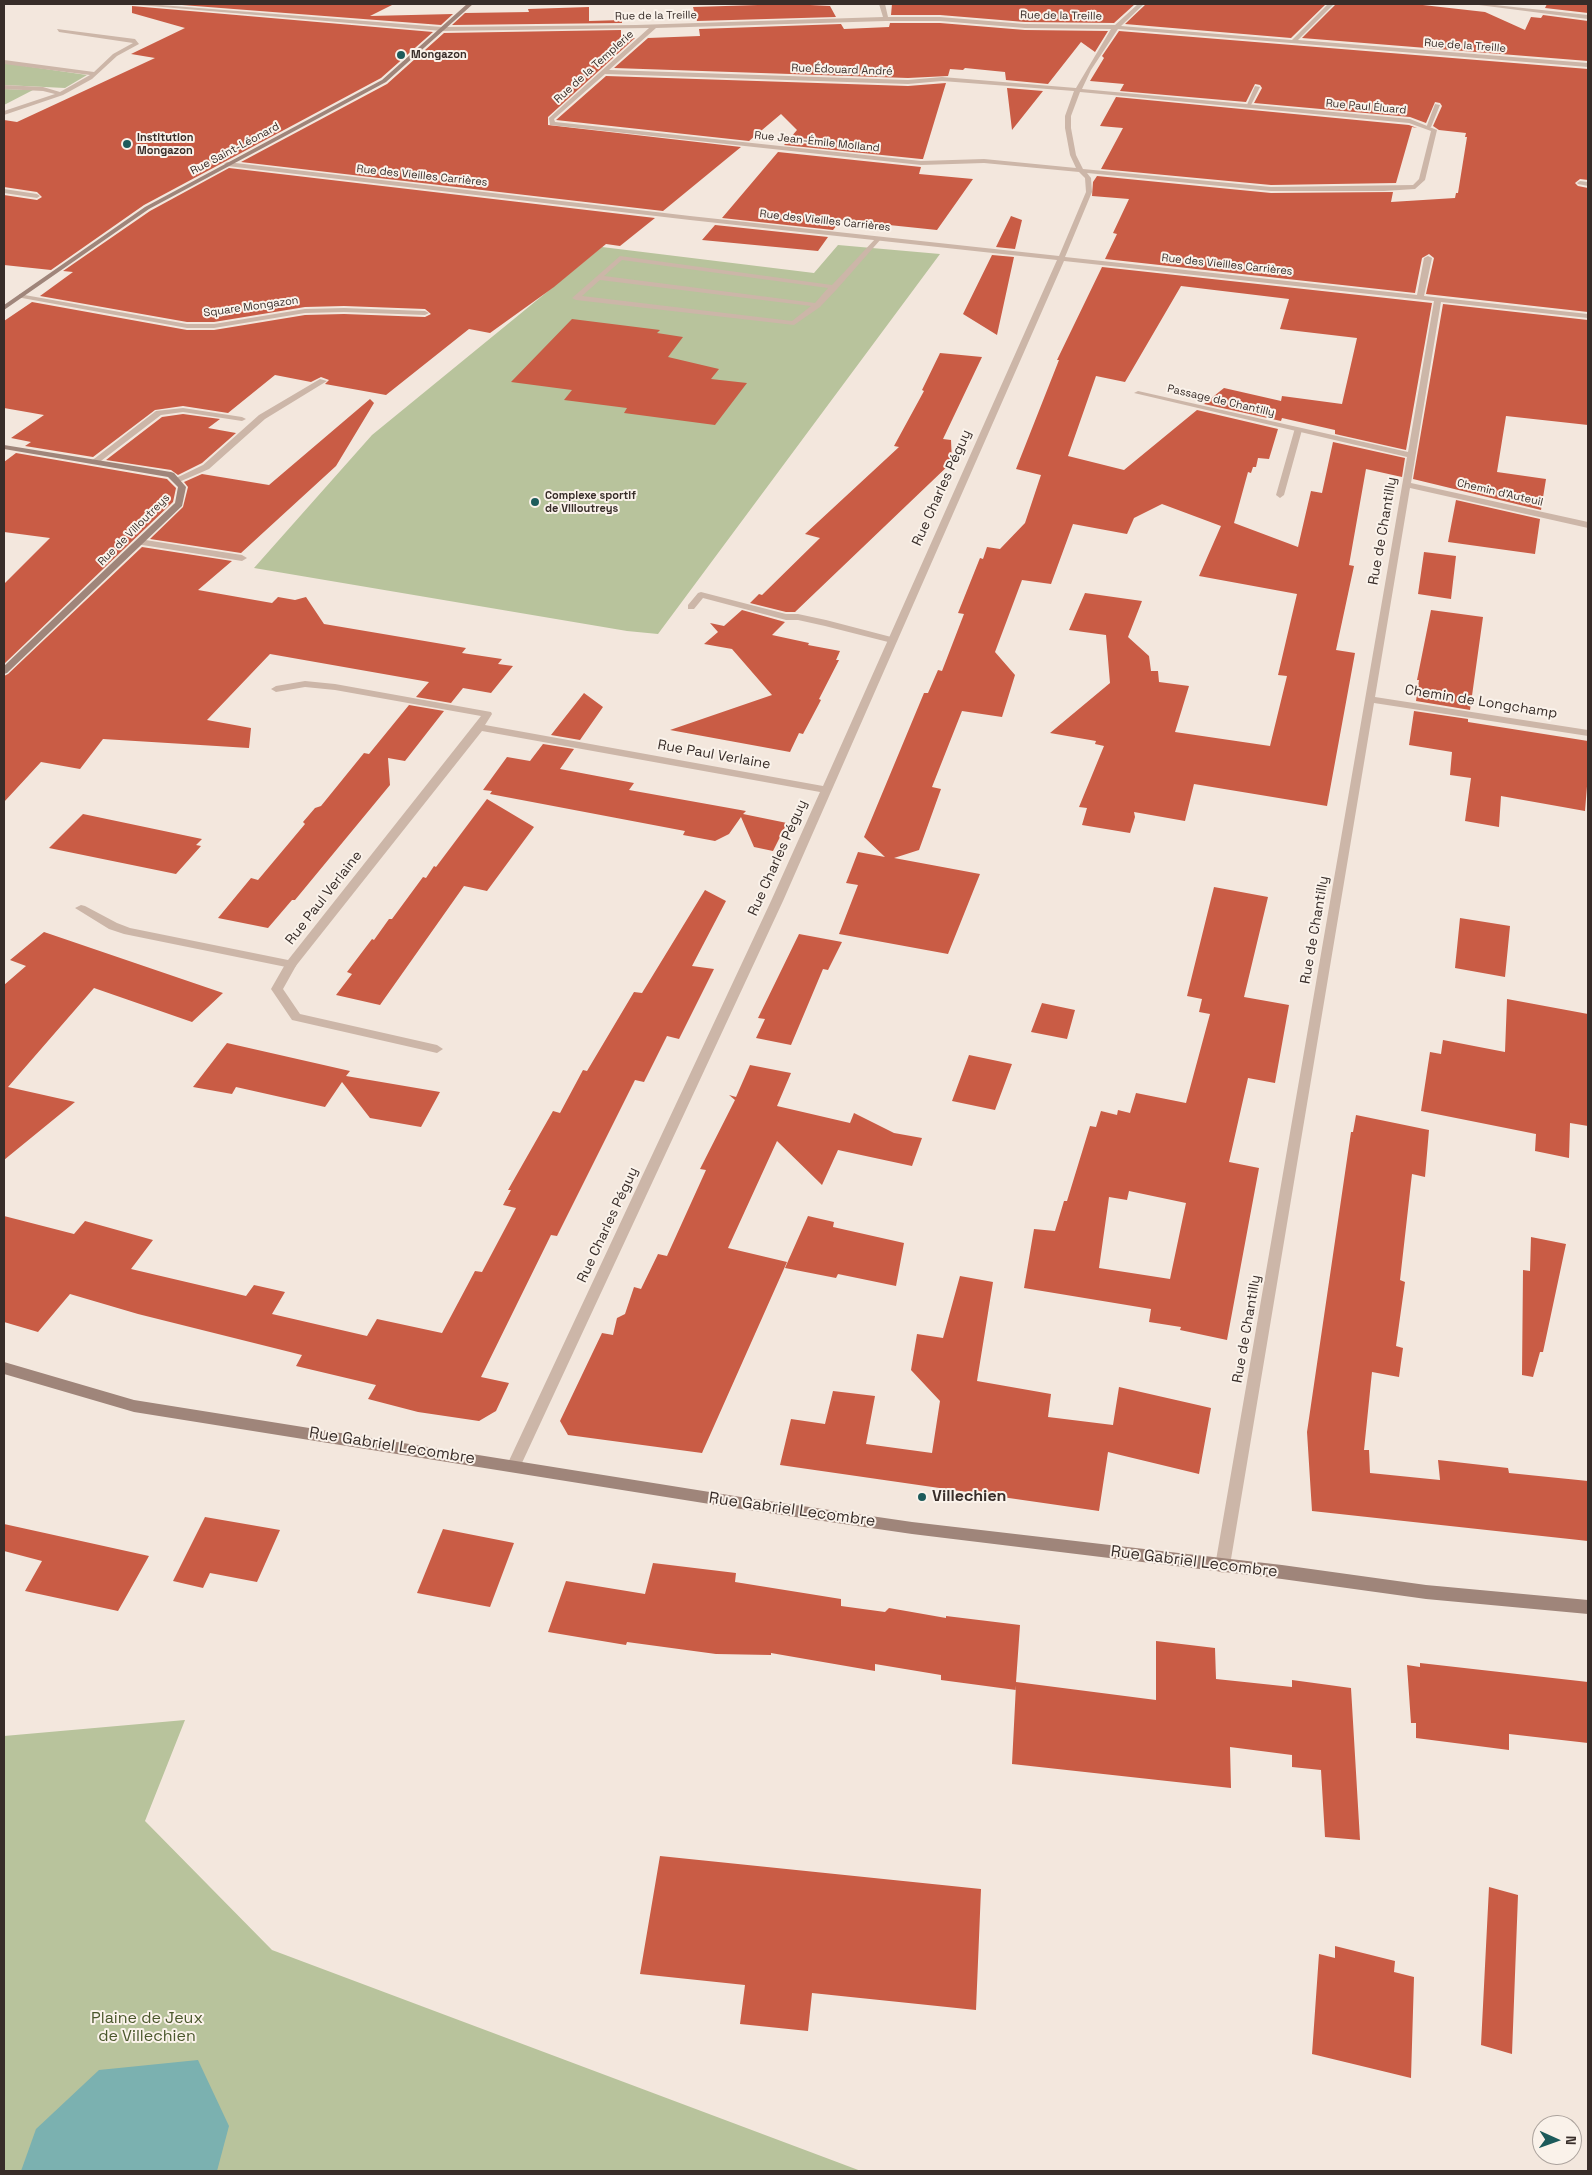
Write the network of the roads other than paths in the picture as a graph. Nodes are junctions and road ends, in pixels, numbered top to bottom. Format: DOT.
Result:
graph roads {
  1 [pos="131,4"];
  2 [pos="470,4"];
  3 [pos="882,4"];
  4 [pos="1141,4"];
  5 [pos="1331,4"];
  6 [pos="1474,4"];
  7 [pos="1588,17"];
  8 [pos="886,18"];
  9 [pos="654,27"];
  10 [pos="1117,27"];
  11 [pos="442,29"];
  12 [pos="59,30"];
  13 [pos="1294,41"];
  14 [pos="4,62"];
  15 [pos="1588,65"];
  16 [pos="604,72"];
  17 [pos="95,74"];
  18 [pos="4,87"];
  19 [pos="1257,87"];
  20 [pos="1078,90"];
  21 [pos="61,94"];
  22 [pos="1436,105"];
  23 [pos="1248,106"];
  24 [pos="4,113"];
  25 [pos="552,124"];
  26 [pos="1428,127"];
  27 [pos="227,164"];
  28 [pos="1081,171"];
  29 [pos="1580,183"];
  30 [pos="1588,184"];
  31 [pos="4,191"];
  32 [pos="37,196"];
  33 [pos="878,239"];
  34 [pos="1428,258"];
  35 [pos="1061,259"];
  36 [pos="599,278"];
  37 [pos="834,287"];
  38 [pos="22,296"];
  39 [pos="1420,297"];
  40 [pos="1438,300"];
  41 [pos="817,305"];
  42 [pos="4,308"];
  43 [pos="425,313"];
  44 [pos="1588,316"];
  45 [pos="323,381"];
  46 [pos="1138,393"];
  47 [pos="242,419"];
  48 [pos="1298,430"];
  49 [pos="4,447"];
  50 [pos="1411,455"];
  51 [pos="94,462"];
  52 [pos="176,480"];
  53 [pos="1406,484"];
  54 [pos="1280,495"];
  55 [pos="1588,525"];
  56 [pos="139,542"];
  57 [pos="242,558"];
  58 [pos="691,607"];
  59 [pos="892,640"];
  60 [pos="4,671"];
  61 [pos="276,689"];
  62 [pos="1370,699"];
  63 [pos="479,728"];
  64 [pos="1588,733"];
  65 [pos="826,790"];
  66 [pos="81,908"];
  67 [pos="291,964"];
  68 [pos="437,1049"];
  69 [pos="4,1368"];
  70 [pos="514,1465"];
  71 [pos="1223,1566"];
  72 [pos="1588,1607"];
  1 -- 11 [label="street, Rue de la Treille"];
  2 -- 11 [label="street, Rue Saint-Léonard"];
  3 -- 8 [label="street"];
  4 -- 10 [label="street, Rue Charles Péguy"];
  5 -- 13 [label="street"];
  6 -- 7 [label="street"];
  8 -- 9 [label="street, Rue de la Treille"];
  8 -- 10 [label="street, Rue de la Treille"];
  9 -- 11 [label="street, Rue de la Treille"];
  9 -- 16 [label="street, Rue de la Templerie"];
  10 -- 13 [label="street, Rue de la Treille"];
  10 -- 20 [label="street, Rue Charles Péguy"];
  11 -- 27 [label="street, Rue Saint-Léonard"];
  12 -- 17 [label="street"];
  13 -- 15 [label="street, Rue de la Treille"];
  14 -- 17 [label="street"];
  16 -- 20 [label="street, Rue Édouard André"];
  16 -- 25 [label="street, Rue de la Templerie"];
  17 -- 21 [label="street"];
  18 -- 21 [label="street"];
  19 -- 23 [label="street"];
  20 -- 23 [label="street, Rue Paul Éluard"];
  20 -- 28 [label="street, Rue Charles Péguy"];
  21 -- 24 [label="street"];
  22 -- 26 [label="street"];
  23 -- 26 [label="street, Rue Paul Éluard"];
  25 -- 28 [label="street, Rue Jean-Émile Molland"];
  26 -- 28 [label="street"];
  27 -- 33 [label="street, Rue des Vieilles Carrières"];
  27 -- 38 [label="street, Rue Saint-Léonard"];
  28 -- 35 [label="street, Rue Charles Péguy"];
  29 -- 30 [label="street"];
  31 -- 32 [label="street"];
  33 -- 35 [label="street, Rue des Vieilles Carrières"];
  33 -- 37 [label="street"];
  34 -- 39 [label="street"];
  35 -- 39 [label="street, Rue des Vieilles Carrières"];
  35 -- 59 [label="street, Rue Charles Péguy"];
  36 -- 37 [label="street"];
  36 -- 41 [label="street"];
  36 -- 41 [label="street"];
  37 -- 41 [label="street"];
  38 -- 42 [label="street, Rue Saint-Léonard"];
  38 -- 43 [label="street, Square Mongazon"];
  39 -- 40 [label="street, Rue des Vieilles Carrières"];
  40 -- 44 [label="street, Rue des Vieilles Carrières"];
  40 -- 50 [label="street, Rue de Chantilly"];
  45 -- 52 [label="street"];
  46 -- 48 [label="street, Passage de Chantilly"];
  47 -- 51 [label="street"];
  48 -- 50 [label="street, Passage de Chantilly"];
  48 -- 54 [label="street"];
  49 -- 51 [label="street, Rue de Villoutreys"];
  50 -- 53 [label="street, Rue de Chantilly"];
  51 -- 52 [label="street, Rue de Villoutreys"];
  52 -- 56 [label="street, Rue de Villoutreys"];
  53 -- 55 [label="street, Chemin d'Auteuil"];
  53 -- 62 [label="street, Rue de Chantilly"];
  56 -- 57 [label="street"];
  56 -- 60 [label="street, Rue de Villoutreys"];
  58 -- 59 [label="street"];
  59 -- 65 [label="street, Rue Charles Péguy"];
  61 -- 63 [label="street"];
  62 -- 64 [label="street, Chemin de Longchamp"];
  62 -- 71 [label="street, Rue de Chantilly"];
  63 -- 65 [label="street, Rue Paul Verlaine"];
  63 -- 67 [label="street, Rue Paul Verlaine"];
  65 -- 70 [label="street, Rue Charles Péguy"];
  66 -- 67 [label="street, Rue Paul Verlaine"];
  67 -- 68 [label="street"];
  69 -- 70 [label="street, Rue Gabriel Lecombre"];
  70 -- 71 [label="street, Rue Gabriel Lecombre"];
  71 -- 72 [label="street, Rue Gabriel Lecombre"];
}
